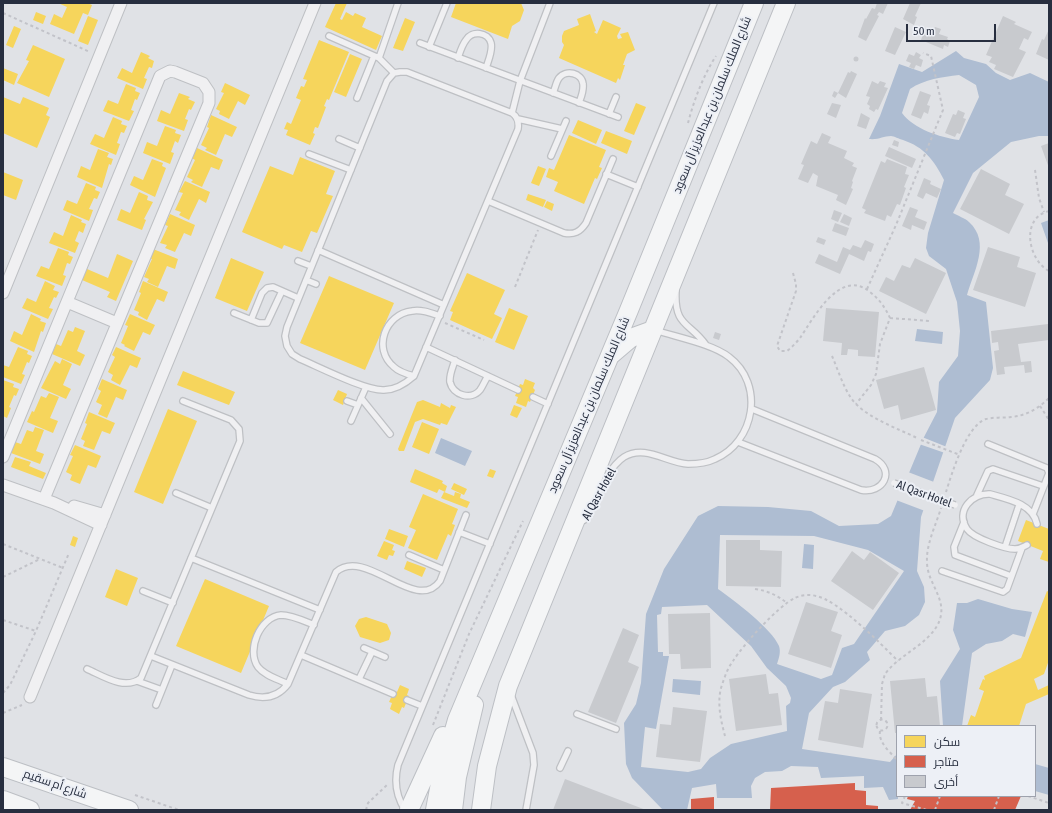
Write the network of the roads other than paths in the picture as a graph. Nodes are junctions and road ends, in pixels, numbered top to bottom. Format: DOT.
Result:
graph roads {
  1 [pos="121,3"];
  2 [pos="315,3"];
  3 [pos="398,3"];
  4 [pos="447,3"];
  5 [pos="550,3"];
  6 [pos="714,3"];
  7 [pos="754,3"];
  8 [pos="786,3"];
  9 [pos="329,36"];
  10 [pos="420,43"];
  11 [pos="429,47"];
  12 [pos="377,57"];
  13 [pos="458,58"];
  14 [pos="486,68"];
  15 [pos="394,73"];
  16 [pos="520,81"];
  17 [pos="553,93"];
  18 [pos="357,98"];
  19 [pos="616,98"];
  20 [pos="579,103"];
  21 [pos="512,113"];
  22 [pos="608,114"];
  23 [pos="618,117"];
  24 [pos="518,119"];
  25 [pos="566,121"];
  26 [pos="562,129"];
  27 [pos="339,139"];
  28 [pos="360,148"];
  29 [pos="309,154"];
  30 [pos="551,156"];
  31 [pos="613,159"];
  32 [pos="351,170"];
  33 [pos="606,174"];
  34 [pos="638,187"];
  35 [pos="488,200"];
  36 [pos="318,250"];
  37 [pos="298,261"];
  38 [pos="311,266"];
  39 [pos="676,270"];
  40 [pos="306,280"];
  41 [pos="316,284"];
  42 [pos="282,291"];
  43 [pos="3,293"];
  44 [pos="298,298"];
  45 [pos="66,302"];
  46 [pos="444,305"];
  47 [pos="234,314"];
  48 [pos="439,318"];
  49 [pos="251,320"];
  50 [pos="117,323"];
  51 [pos="653,330"];
  52 [pos="706,345"];
  53 [pos="426,347"];
  54 [pos="455,360"];
  55 [pos="606,362"];
  56 [pos="414,376"];
  57 [pos="488,376"];
  58 [pos="366,387"];
  59 [pos="518,390"];
  60 [pos="532,397"];
  61 [pos="361,398"];
  62 [pos="183,401"];
  63 [pos="347,401"];
  64 [pos="548,404"];
  65 [pos="358,405"];
  66 [pos="752,409"];
  67 [pos="351,421"];
  68 [pos="390,434"];
  69 [pos="738,442"];
  70 [pos="988,444"];
  71 [pos="3,457"];
  72 [pos="885,479"];
  73 [pos="3,485"];
  74 [pos="1043,486"];
  75 [pos="176,493"];
  76 [pos="978,495"];
  77 [pos="49,501"];
  78 [pos="1019,505"];
  79 [pos="212,508"];
  80 [pos="964,509"];
  81 [pos="1033,514"];
  82 [pos="466,515"];
  83 [pos="103,520"];
  84 [pos="964,522"];
  85 [pos="1037,524"];
  86 [pos="459,532"];
  87 [pos="490,544"];
  88 [pos="1005,547"];
  89 [pos="409,555"];
  90 [pos="561,556"];
  91 [pos="191,558"];
  92 [pos="444,570"];
  93 [pos="942,571"];
  94 [pos="1011,576"];
  95 [pos="143,591"];
  96 [pos="173,603"];
  97 [pos="320,610"];
  98 [pos="497,623"];
  99 [pos="314,625"];
  100 [pos="364,648"];
  101 [pos="372,652"];
  102 [pos="302,655"];
  103 [pos="151,656"];
  104 [pos="385,656"];
  105 [pos="172,665"];
  106 [pos="87,669"];
  107 [pos="359,680"];
  108 [pos="137,681"];
  109 [pos="288,684"];
  110 [pos="508,686"];
  111 [pos="162,690"];
  112 [pos="393,694"];
  113 [pos="30,697"];
  114 [pos="408,700"];
  115 [pos="156,706"];
  116 [pos="422,706"];
  117 [pos="577,714"];
  118 [pos="616,728"];
  119 [pos="568,751"];
  120 [pos="3,767"];
  121 [pos="560,768"];
  122 [pos="3,800"];
  123 [pos="482,808"];
  124 [pos="30,810"];
  125 [pos="129,810"];
  126 [pos="405,810"];
  127 [pos="409,810"];
  128 [pos="435,810"];
  129 [pos="453,810"];
  130 [pos="526,810"];
  1 -- 43 [label="street"];
  2 -- 83 [label="street"];
  3 -- 12 [label="lane"];
  4 -- 11 [label="lane"];
  5 -- 16 [label="lane"];
  6 -- 34 [label="lane"];
  7 -- 55 [label="main road, شارع الملك سلمان بن عبدالعزيز آل سعود"];
  8 -- 39 [label="main road"];
  9 -- 12 [label="lane"];
  10 -- 11 [label="lane"];
  11 -- 13 [label="lane"];
  12 -- 15 [label="lane"];
  12 -- 18 [label="lane"];
  13 -- 14 [label="lane"];
  13 -- 14 [label="lane"];
  14 -- 16 [label="lane"];
  15 -- 21 [label="lane"];
  15 -- 28 [label="lane"];
  16 -- 17 [label="lane"];
  16 -- 21 [label="lane"];
  17 -- 20 [label="lane"];
  17 -- 20 [label="lane"];
  19 -- 22 [label="lane"];
  20 -- 22 [label="lane"];
  21 -- 24 [label="lane"];
  22 -- 23 [label="lane"];
  24 -- 26 [label="lane"];
  24 -- 35 [label="lane"];
  25 -- 26 [label="lane"];
  26 -- 30 [label="lane"];
  27 -- 28 [label="lane"];
  28 -- 32 [label="lane"];
  29 -- 32 [label="lane"];
  31 -- 33 [label="lane"];
  32 -- 36 [label="lane"];
  33 -- 34 [label="lane"];
  33 -- 35 [label="lane"];
  34 -- 64 [label="lane"];
  35 -- 46 [label="lane"];
  36 -- 38 [label="lane"];
  36 -- 46 [label="lane"];
  37 -- 38 [label="lane"];
  38 -- 40 [label="lane"];
  39 -- 51 [label="main road"];
  39 -- 52 [label="lane, Al Qasr Hotel"];
  40 -- 41 [label="lane"];
  40 -- 44 [label="lane"];
  42 -- 44 [label="lane"];
  42 -- 49 [label="lane"];
  42 -- 49 [label="lane"];
  44 -- 58 [label="lane"];
  45 -- 50 [label="street"];
  45 -- 50 [label="street"];
  45 -- 71 [label="street"];
  46 -- 48 [label="lane"];
  47 -- 49 [label="lane"];
  48 -- 53 [label="lane"];
  48 -- 56 [label="lane"];
  50 -- 77 [label="street"];
  51 -- 52 [label="lane, Al Qasr Hotel"];
  51 -- 55 [label="main road"];
  51 -- 90 [label="main road"];
  52 -- 66 [label="lane, Al Qasr Hotel"];
  53 -- 54 [label="lane"];
  53 -- 56 [label="lane"];
  54 -- 57 [label="lane"];
  54 -- 57 [label="lane"];
  55 -- 98 [label="main road, شارع الملك سلمان بن عبدالعزيز آل سعود"];
  56 -- 58 [label="lane"];
  57 -- 59 [label="lane"];
  58 -- 61 [label="lane"];
  60 -- 64 [label="lane"];
  61 -- 65 [label="lane"];
  61 -- 68 [label="lane"];
  62 -- 79 [label="lane"];
  63 -- 65 [label="lane"];
  64 -- 87 [label="lane"];
  65 -- 67 [label="lane"];
  66 -- 69 [label="lane, Al Qasr Hotel"];
  66 -- 72 [label="lane, Al Qasr Hotel"];
  69 -- 72 [label="lane, Al Qasr Hotel"];
  69 -- 90 [label="lane, Al Qasr Hotel"];
  70 -- 74 [label="lane"];
  72 -- 80 [label="lane, Al Qasr Hotel, bridge"];
  73 -- 77 [label="street"];
  74 -- 76 [label="lane"];
  74 -- 81 [label="lane"];
  75 -- 79 [label="lane"];
  76 -- 78 [label="lane"];
  76 -- 80 [label="lane, Al Qasr Hotel"];
  77 -- 83 [label="street"];
  78 -- 81 [label="lane"];
  78 -- 88 [label="lane"];
  79 -- 91 [label="lane"];
  80 -- 84 [label="lane, Al Qasr Hotel"];
  81 -- 85 [label="lane"];
  82 -- 86 [label="lane"];
  83 -- 113 [label="street"];
  84 -- 88 [label="lane"];
  84 -- 94 [label="lane"];
  86 -- 87 [label="lane"];
  86 -- 92 [label="lane"];
  87 -- 116 [label="lane"];
  88 -- 94 [label="lane"];
  89 -- 92 [label="lane"];
  90 -- 110 [label="main road"];
  91 -- 96 [label="lane"];
  91 -- 97 [label="lane"];
  92 -- 97 [label="lane"];
  93 -- 94 [label="lane"];
  95 -- 96 [label="lane"];
  96 -- 103 [label="lane"];
  97 -- 99 [label="lane"];
  98 -- 127 [label="main road"];
  98 -- 128 [label="main road, شارع الملك سلمان بن عبدالعزيز آل سعود"];
  98 -- 129 [label="main road"];
  99 -- 102 [label="lane"];
  99 -- 109 [label="lane"];
  100 -- 101 [label="lane"];
  101 -- 104 [label="lane"];
  101 -- 107 [label="lane"];
  102 -- 107 [label="lane"];
  102 -- 109 [label="lane"];
  103 -- 105 [label="lane"];
  103 -- 108 [label="lane"];
  105 -- 109 [label="lane"];
  105 -- 111 [label="lane"];
  106 -- 108 [label="lane"];
  107 -- 112 [label="lane"];
  108 -- 111 [label="lane"];
  110 -- 123 [label="main road"];
  110 -- 130 [label="lane"];
  111 -- 115 [label="lane"];
  114 -- 116 [label="lane"];
  116 -- 126 [label="lane"];
  117 -- 118 [label="lane"];
  119 -- 121 [label="lane"];
  120 -- 125 [label="main road, شارع أم سقيم"];
  122 -- 124 [label="main road"];
}
